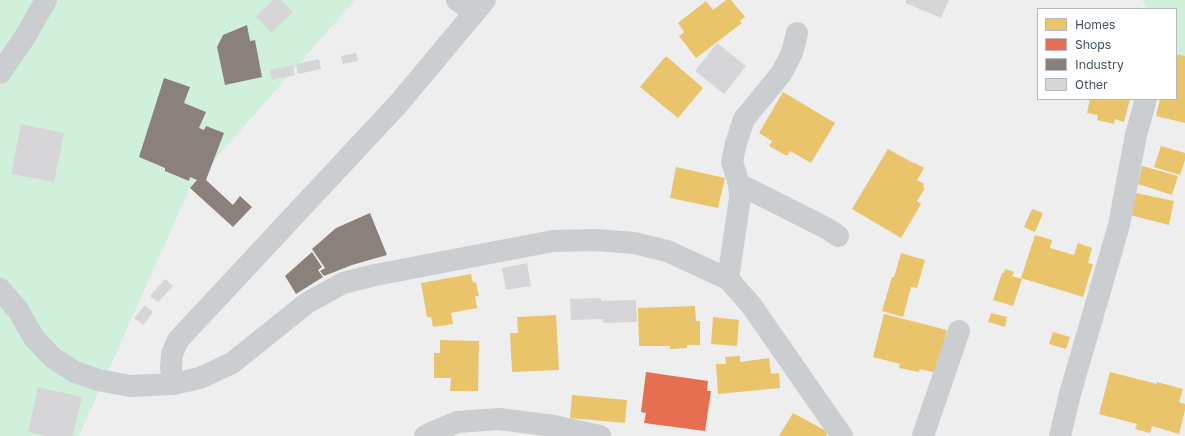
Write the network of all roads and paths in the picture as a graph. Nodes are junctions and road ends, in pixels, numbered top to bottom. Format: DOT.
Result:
graph roads {
  1 [pos="46,0"];
  2 [pos="457,0"];
  3 [pos="480,6"];
  4 [pos="797,33"];
  5 [pos="0,74"];
  6 [pos="1146,100"];
  7 [pos="739,184"];
  8 [pos="838,236"];
  9 [pos="728,279"];
  10 [pos="0,289"];
  11 [pos="959,331"];
  12 [pos="173,384"];
  13 [pos="425,436"];
  14 [pos="600,436"];
  15 [pos="842,436"];
  16 [pos="923,436"];
  17 [pos="1060,436"];
  1 -- 5 [label="street"];
  2 -- 3 [label="street"];
  3 -- 12 [label="street"];
  4 -- 7 [label="street"];
  6 -- 17 [label="street"];
  7 -- 8 [label="street"];
  7 -- 9 [label="street"];
  9 -- 12 [label="street"];
  9 -- 15 [label="street"];
  10 -- 12 [label="street"];
  11 -- 16 [label="street"];
  13 -- 14 [label="street"];
}
